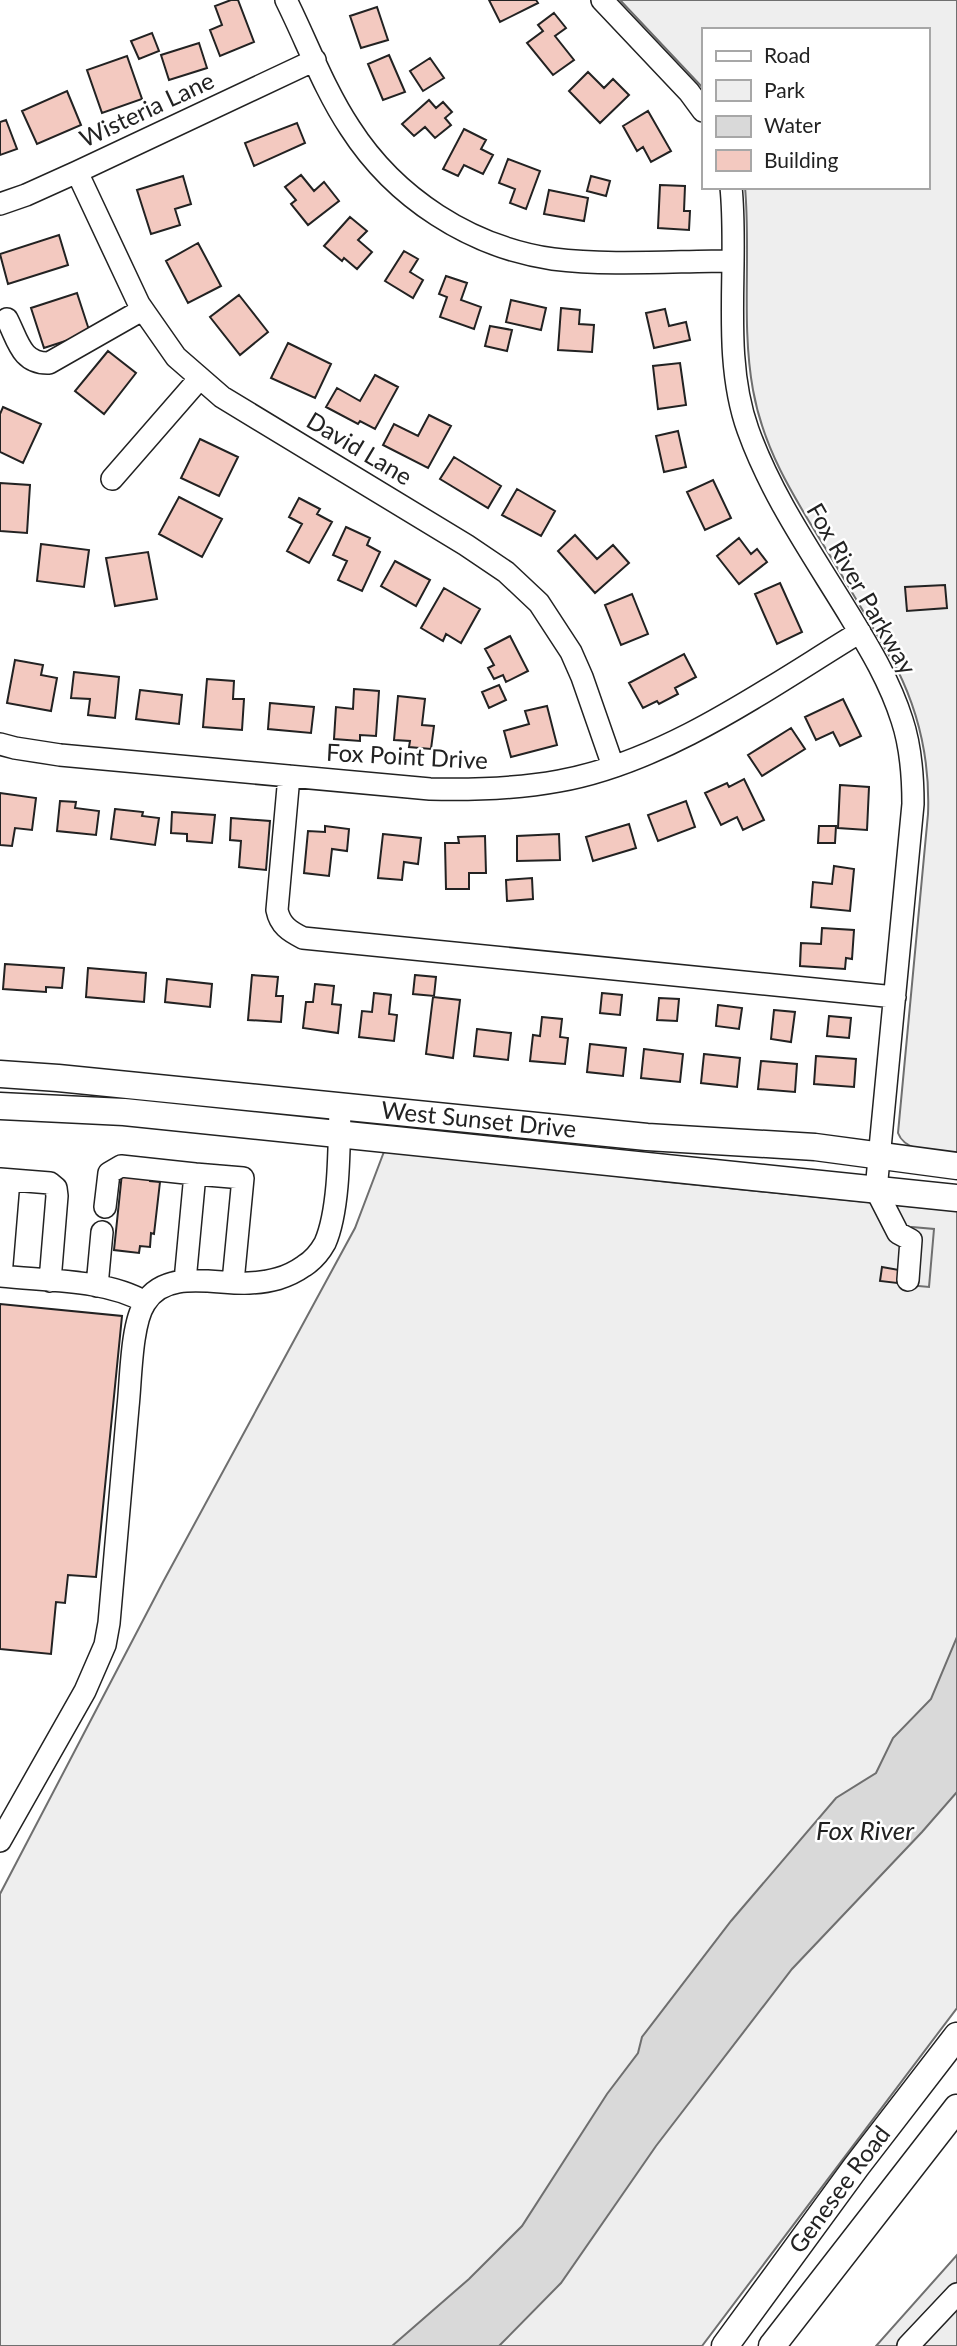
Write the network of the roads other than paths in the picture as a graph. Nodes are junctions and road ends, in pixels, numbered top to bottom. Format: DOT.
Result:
graph roads {
  1 [pos="286,0"];
  2 [pos="602,0"];
  3 [pos="315,60"];
  4 [pos="702,110"];
  5 [pos="77,172"];
  6 [pos="731,189"];
  7 [pos="0,204"];
  8 [pos="733,261"];
  9 [pos="142,310"];
  10 [pos="7,319"];
  11 [pos="200,378"];
  12 [pos="112,479"];
  13 [pos="859,632"];
  14 [pos="0,744"];
  15 [pos="613,766"];
  16 [pos="289,776"];
  17 [pos="895,997"];
  18 [pos="0,1074"];
  19 [pos="0,1106"];
  20 [pos="340,1106"];
  21 [pos="339,1134"];
  22 [pos="880,1155"];
  23 [pos="957,1166"];
  24 [pos="195,1174"];
  25 [pos="5,1180"];
  26 [pos="876,1190"];
  27 [pos="957,1198"];
  28 [pos="105,1207"];
  29 [pos="102,1232"];
  30 [pos="1,1276"];
  31 [pos="908,1280"];
  32 [pos="50,1281"];
  33 [pos="184,1281"];
  34 [pos="233,1282"];
  35 [pos="97,1286"];
  36 [pos="145,1302"];
  37 [pos="0,1841"];
  38 [pos="957,2036"];
  39 [pos="957,2108"];
  40 [pos="957,2294"];
  41 [pos="725,2346"];
  42 [pos="772,2346"];
  43 [pos="908,2346"];
  1 -- 3 [label="street"];
  2 -- 4 [label="street"];
  3 -- 5 [label="street, Wisteria Lane"];
  3 -- 8 [label="street"];
  5 -- 7 [label="street, Wisteria Lane"];
  5 -- 9 [label="street, David Lane"];
  6 -- 8 [label="street, Fox River Parkway"];
  8 -- 13 [label="street, Fox River Parkway"];
  9 -- 10 [label="street"];
  9 -- 11 [label="street, David Lane"];
  11 -- 12 [label="street"];
  11 -- 15 [label="street, David Lane"];
  13 -- 15 [label="street, Fox Point Drive"];
  13 -- 17 [label="street, Fox River Parkway"];
  14 -- 16 [label="street, Fox Point Drive"];
  15 -- 16 [label="street, Fox Point Drive"];
  16 -- 17 [label="street"];
  17 -- 22 [label="street, Fox River Parkway"];
  18 -- 20 [label="main road, West Sunset Drive"];
  19 -- 21 [label="main road, West Sunset Drive"];
  20 -- 21 [label="street"];
  20 -- 22 [label="main road, West Sunset Drive"];
  21 -- 26 [label="main road, West Sunset Drive"];
  21 -- 34 [label="street"];
  22 -- 23 [label="main road, West Sunset Drive"];
  22 -- 26 [label="street, Fox River Parkway"];
  24 -- 28 [label="street"];
  24 -- 33 [label="street"];
  24 -- 34 [label="street"];
  25 -- 30 [label="street"];
  25 -- 32 [label="street"];
  26 -- 27 [label="main road, West Sunset Drive"];
  26 -- 31 [label="street"];
  29 -- 35 [label="street"];
  30 -- 32 [label="street"];
  32 -- 35 [label="street"];
  33 -- 34 [label="street"];
  33 -- 36 [label="street"];
  35 -- 36 [label="street"];
  36 -- 37 [label="street"];
  38 -- 41 [label="main road, Genesee Road"];
  39 -- 42 [label="main road, Genesee Road"];
  40 -- 43 [label="street"];
}
